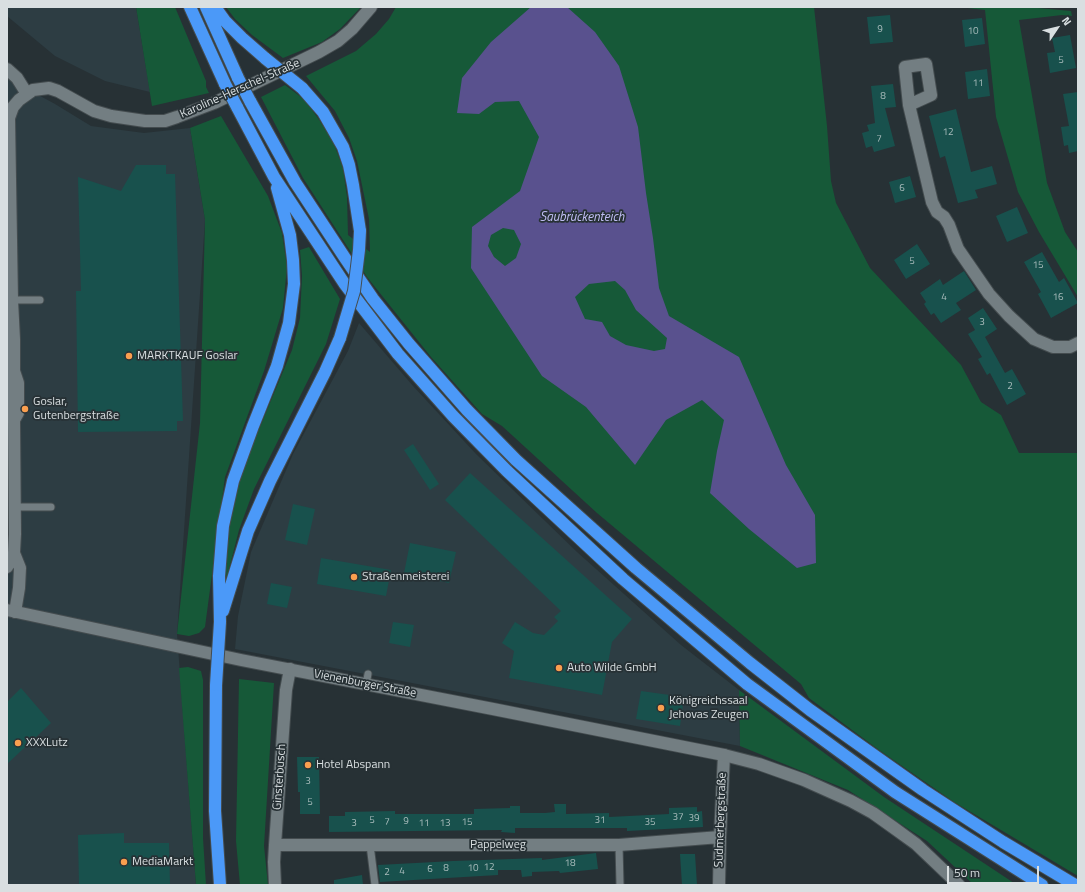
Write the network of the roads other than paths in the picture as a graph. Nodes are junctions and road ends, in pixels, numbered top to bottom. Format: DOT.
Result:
graph roads {
  1 [pos="190,7"];
  2 [pos="206,7"];
  3 [pos="215,7"];
  4 [pos="371,7"];
  5 [pos="7,69"];
  6 [pos="27,94"];
  7 [pos="909,105"];
  8 [pos="274,177"];
  9 [pos="12,300"];
  10 [pos="40,300"];
  11 [pos="1078,343"];
  12 [pos="11,371"];
  13 [pos="51,506"];
  14 [pos="14,507"];
  15 [pos="14,553"];
  16 [pos="7,567"];
  17 [pos="11,611"];
  18 [pos="220,622"];
  19 [pos="290,669"];
  20 [pos="724,756"];
  21 [pos="720,837"];
  22 [pos="619,844"];
  23 [pos="275,845"];
  24 [pos="370,845"];
  25 [pos="220,885"];
  26 [pos="275,885"];
  27 [pos="375,885"];
  28 [pos="620,885"];
  29 [pos="719,885"];
  30 [pos="959,885"];
  31 [pos="1042,885"];
  32 [pos="1075,885"];
  1 -- 8 [label="highway, bridge"];
  2 -- 32 [label="highway, bridge"];
  3 -- 18 [label="highway, bridge"];
  4 -- 6 [label="street, Karoline-Herschel-Straße"];
  5 -- 6 [label="street"];
  6 -- 9 [label="street"];
  7 -- 11 [label="street"];
  8 -- 18 [label="highway"];
  8 -- 31 [label="highway"];
  9 -- 10 [label="lane"];
  9 -- 12 [label="street"];
  12 -- 14 [label="street"];
  13 -- 14 [label="lane"];
  14 -- 15 [label="street"];
  15 -- 16 [label="street"];
  15 -- 17 [label="street"];
  17 -- 19 [label="street, Vienenburger Straße"];
  18 -- 25 [label="highway, bridge"];
  19 -- 20 [label="street, Vienenburger Straße"];
  19 -- 23 [label="street, Ginsterbusch"];
  20 -- 21 [label="street, Sudmerbergstraße"];
  20 -- 30 [label="street, Vienenburger Straße"];
  21 -- 22 [label="street, Pappelweg"];
  21 -- 29 [label="street, Sudmerbergstraße"];
  22 -- 24 [label="street, Pappelweg"];
  22 -- 28 [label="lane"];
  23 -- 24 [label="street, Pappelweg"];
  23 -- 26 [label="street, Ginsterbusch"];
  24 -- 27 [label="lane"];
}
